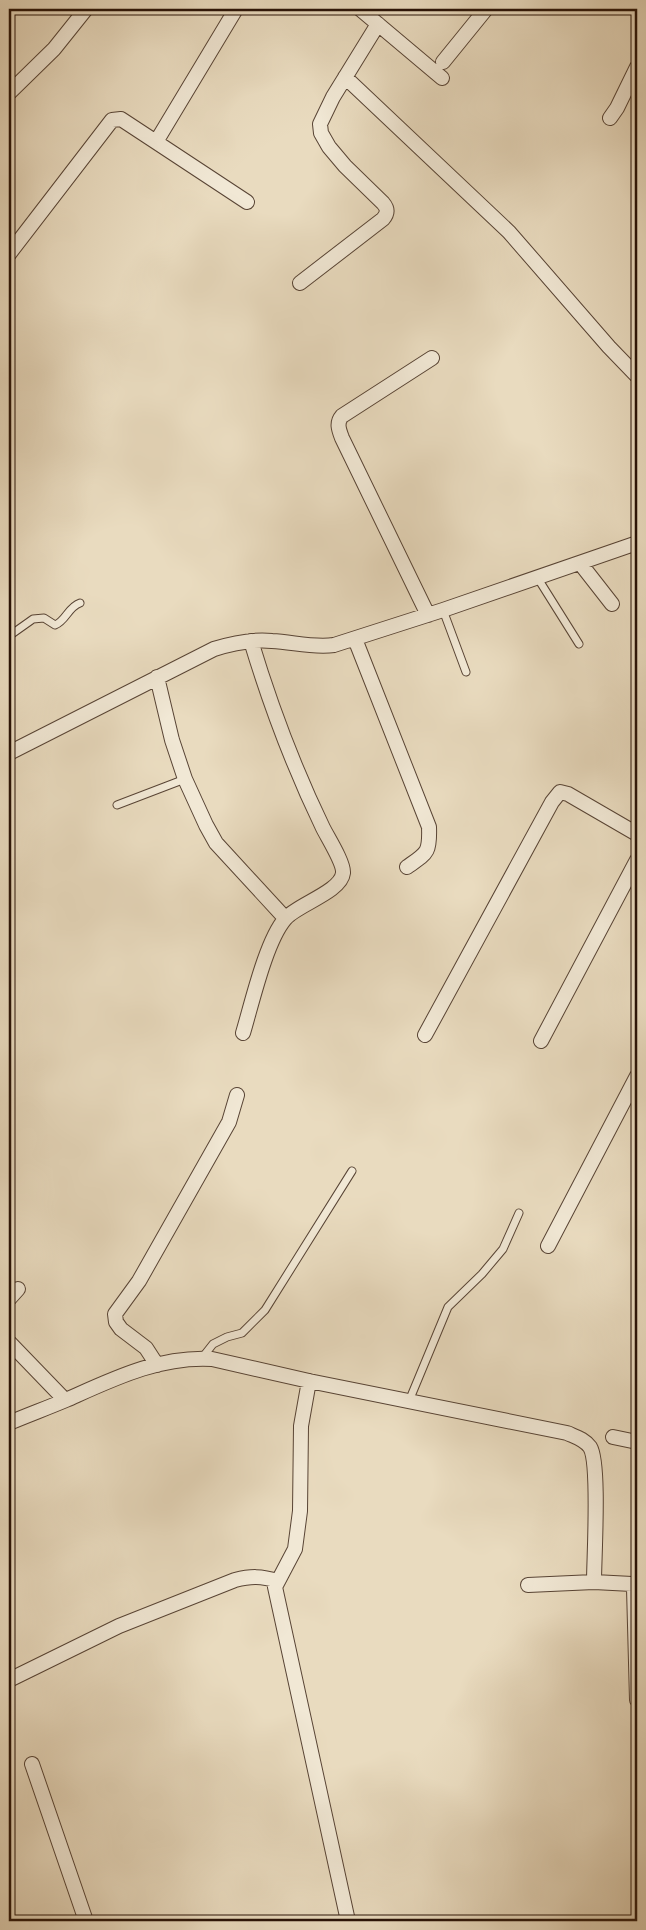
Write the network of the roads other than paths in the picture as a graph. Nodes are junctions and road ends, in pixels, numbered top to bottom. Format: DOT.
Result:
graph roads {
  1 [pos="86,9"];
  2 [pos="236,9"];
  3 [pos="360,9"];
  4 [pos="486,9"];
  5 [pos="376,17"];
  6 [pos="443,62"];
  7 [pos="637,67"];
  8 [pos="346,77"];
  9 [pos="442,78"];
  10 [pos="9,93"];
  11 [pos="610,118"];
  12 [pos="156,142"];
  13 [pos="246,202"];
  14 [pos="9,254"];
  15 [pos="300,283"];
  16 [pos="432,358"];
  17 [pos="637,376"];
  18 [pos="637,543"];
  19 [pos="580,563"];
  20 [pos="537,577"];
  21 [pos="80,603"];
  22 [pos="612,604"];
  23 [pos="443,610"];
  24 [pos="428,615"];
  25 [pos="9,636"];
  26 [pos="355,639"];
  27 [pos="251,641"];
  28 [pos="579,644"];
  29 [pos="466,672"];
  30 [pos="157,677"];
  31 [pos="9,753"];
  32 [pos="185,779"];
  33 [pos="117,805"];
  34 [pos="637,834"];
  35 [pos="637,860"];
  36 [pos="407,867"];
  37 [pos="285,918"];
  38 [pos="243,1033"];
  39 [pos="425,1035"];
  40 [pos="541,1041"];
  41 [pos="637,1076"];
  42 [pos="237,1095"];
  43 [pos="352,1170"];
  44 [pos="519,1213"];
  45 [pos="548,1246"];
  46 [pos="9,1342"];
  47 [pos="201,1358"];
  48 [pos="156,1365"];
  49 [pos="309,1381"];
  50 [pos="65,1400"];
  51 [pos="410,1401"];
  52 [pos="9,1423"];
  53 [pos="613,1437"];
  54 [pos="637,1442"];
  55 [pos="278,1581"];
  56 [pos="594,1582"];
  57 [pos="528,1585"];
  58 [pos="9,1680"];
  59 [pos="637,1700"];
  60 [pos="32,1764"];
  61 [pos="86,1921"];
  62 [pos="348,1921"];
  1 -- 10 [label="street"];
  2 -- 12 [label="street"];
  3 -- 5 [label="street"];
  4 -- 6 [label="street"];
  5 -- 8 [label="street"];
  5 -- 9 [label="street"];
  7 -- 11 [label="street"];
  8 -- 15 [label="street"];
  8 -- 17 [label="street"];
  12 -- 13 [label="street"];
  12 -- 14 [label="street"];
  16 -- 24 [label="street"];
  18 -- 19 [label="street"];
  19 -- 20 [label="street"];
  19 -- 22 [label="street"];
  20 -- 23 [label="street"];
  20 -- 28 [label="lane"];
  21 -- 25 [label="lane"];
  23 -- 24 [label="street"];
  23 -- 29 [label="lane"];
  24 -- 26 [label="street"];
  26 -- 27 [label="street"];
  26 -- 36 [label="street"];
  27 -- 30 [label="street"];
  27 -- 37 [label="street"];
  30 -- 31 [label="street"];
  30 -- 32 [label="street"];
  32 -- 33 [label="lane"];
  32 -- 37 [label="street"];
  34 -- 39 [label="street"];
  35 -- 40 [label="street"];
  37 -- 38 [label="street"];
  41 -- 45 [label="street"];
  42 -- 48 [label="street"];
  43 -- 47 [label="lane"];
  44 -- 51 [label="lane"];
  46 -- 50 [label="street"];
  47 -- 48 [label="street"];
  47 -- 49 [label="street"];
  48 -- 50 [label="street"];
  49 -- 51 [label="street"];
  49 -- 55 [label="street"];
  50 -- 52 [label="street"];
  51 -- 56 [label="street"];
  53 -- 54 [label="street"];
  55 -- 58 [label="street"];
  55 -- 62 [label="street"];
  56 -- 57 [label="street"];
  56 -- 59 [label="street"];
  60 -- 61 [label="street"];
}
